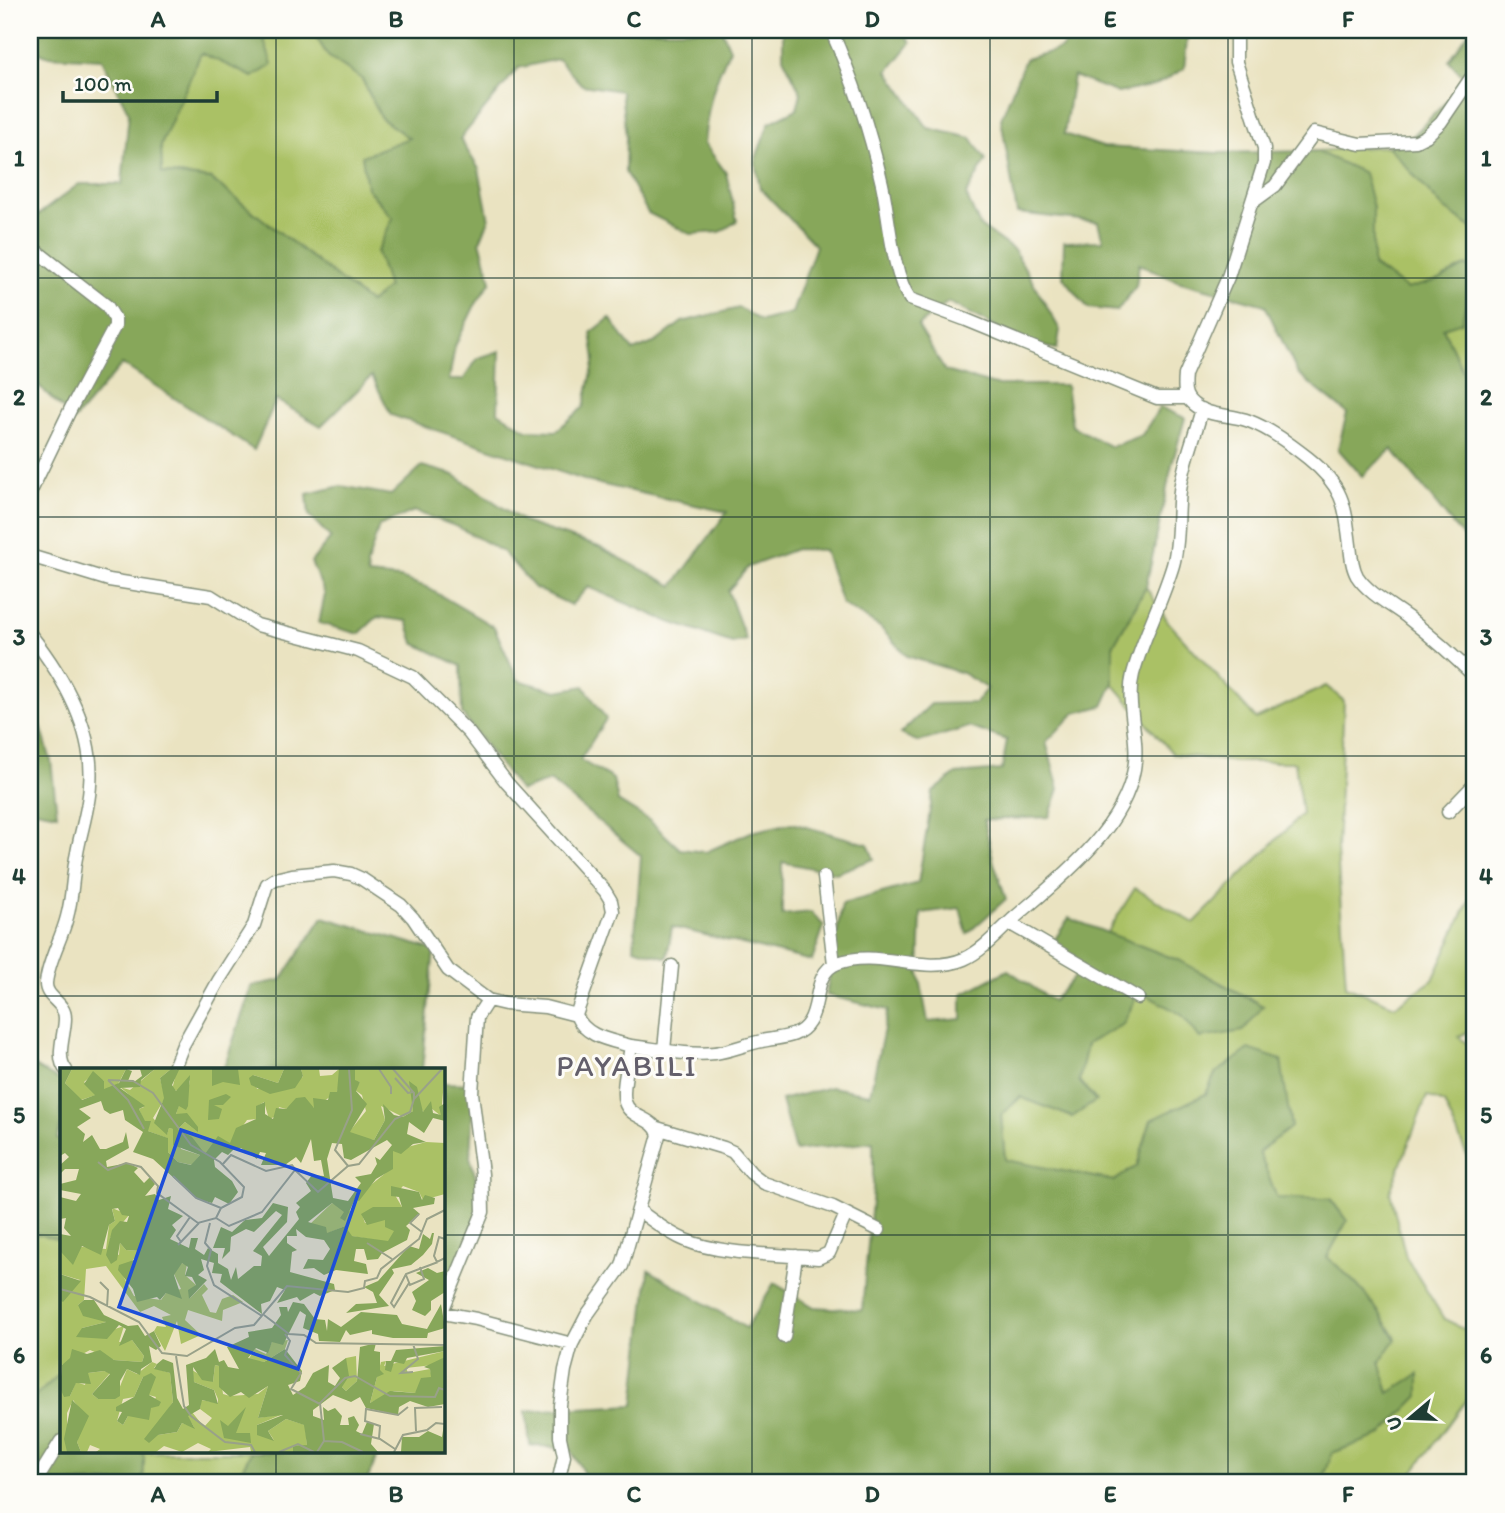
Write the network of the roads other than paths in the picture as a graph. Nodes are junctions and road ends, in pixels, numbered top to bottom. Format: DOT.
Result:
graph roads {
  1 [pos="831,30"];
  2 [pos="1236,30"];
  3 [pos="1475,72"];
  4 [pos="1253,202"];
  5 [pos="30,246"];
  6 [pos="1187,398"];
  7 [pos="1202,409"];
  8 [pos="30,493"];
  9 [pos="30,556"];
  10 [pos="30,635"];
  11 [pos="1475,677"];
  12 [pos="1475,784"];
  13 [pos="1447,812"];
  14 [pos="824,877"];
  15 [pos="1009,923"];
  16 [pos="834,964"];
  17 [pos="672,966"];
  18 [pos="1139,998"];
  19 [pos="488,1000"];
  20 [pos="576,1015"];
  21 [pos="631,1046"];
  22 [pos="664,1050"];
  23 [pos="65,1068"];
  24 [pos="174,1068"];
  25 [pos="657,1128"];
  26 [pos="639,1211"];
  27 [pos="846,1214"];
  28 [pos="879,1230"];
  29 [pos="796,1256"];
  30 [pos="444,1309"];
  31 [pos="444,1311"];
  32 [pos="784,1337"];
  33 [pos="572,1344"];
  34 [pos="60,1443"];
  35 [pos="35,1483"];
  36 [pos="558,1483"];
  1 -- 6 [label="street"];
  2 -- 4 [label="street"];
  3 -- 4 [label="street"];
  4 -- 6 [label="street"];
  5 -- 8 [label="street"];
  6 -- 7 [label="street"];
  7 -- 11 [label="street"];
  7 -- 15 [label="street"];
  9 -- 20 [label="street"];
  10 -- 23 [label="street"];
  12 -- 13 [label="street"];
  14 -- 16 [label="street"];
  15 -- 16 [label="street"];
  15 -- 18 [label="street"];
  16 -- 22 [label="street"];
  17 -- 22 [label="street"];
  19 -- 20 [label="street"];
  19 -- 24 [label="street"];
  19 -- 30 [label="street"];
  20 -- 21 [label="street"];
  21 -- 22 [label="street"];
  21 -- 25 [label="street"];
  25 -- 26 [label="street"];
  25 -- 27 [label="street"];
  26 -- 29 [label="street"];
  26 -- 33 [label="street"];
  27 -- 28 [label="street"];
  27 -- 29 [label="street"];
  29 -- 32 [label="street"];
  31 -- 33 [label="street"];
  33 -- 36 [label="street"];
  34 -- 35 [label="street"];
}
